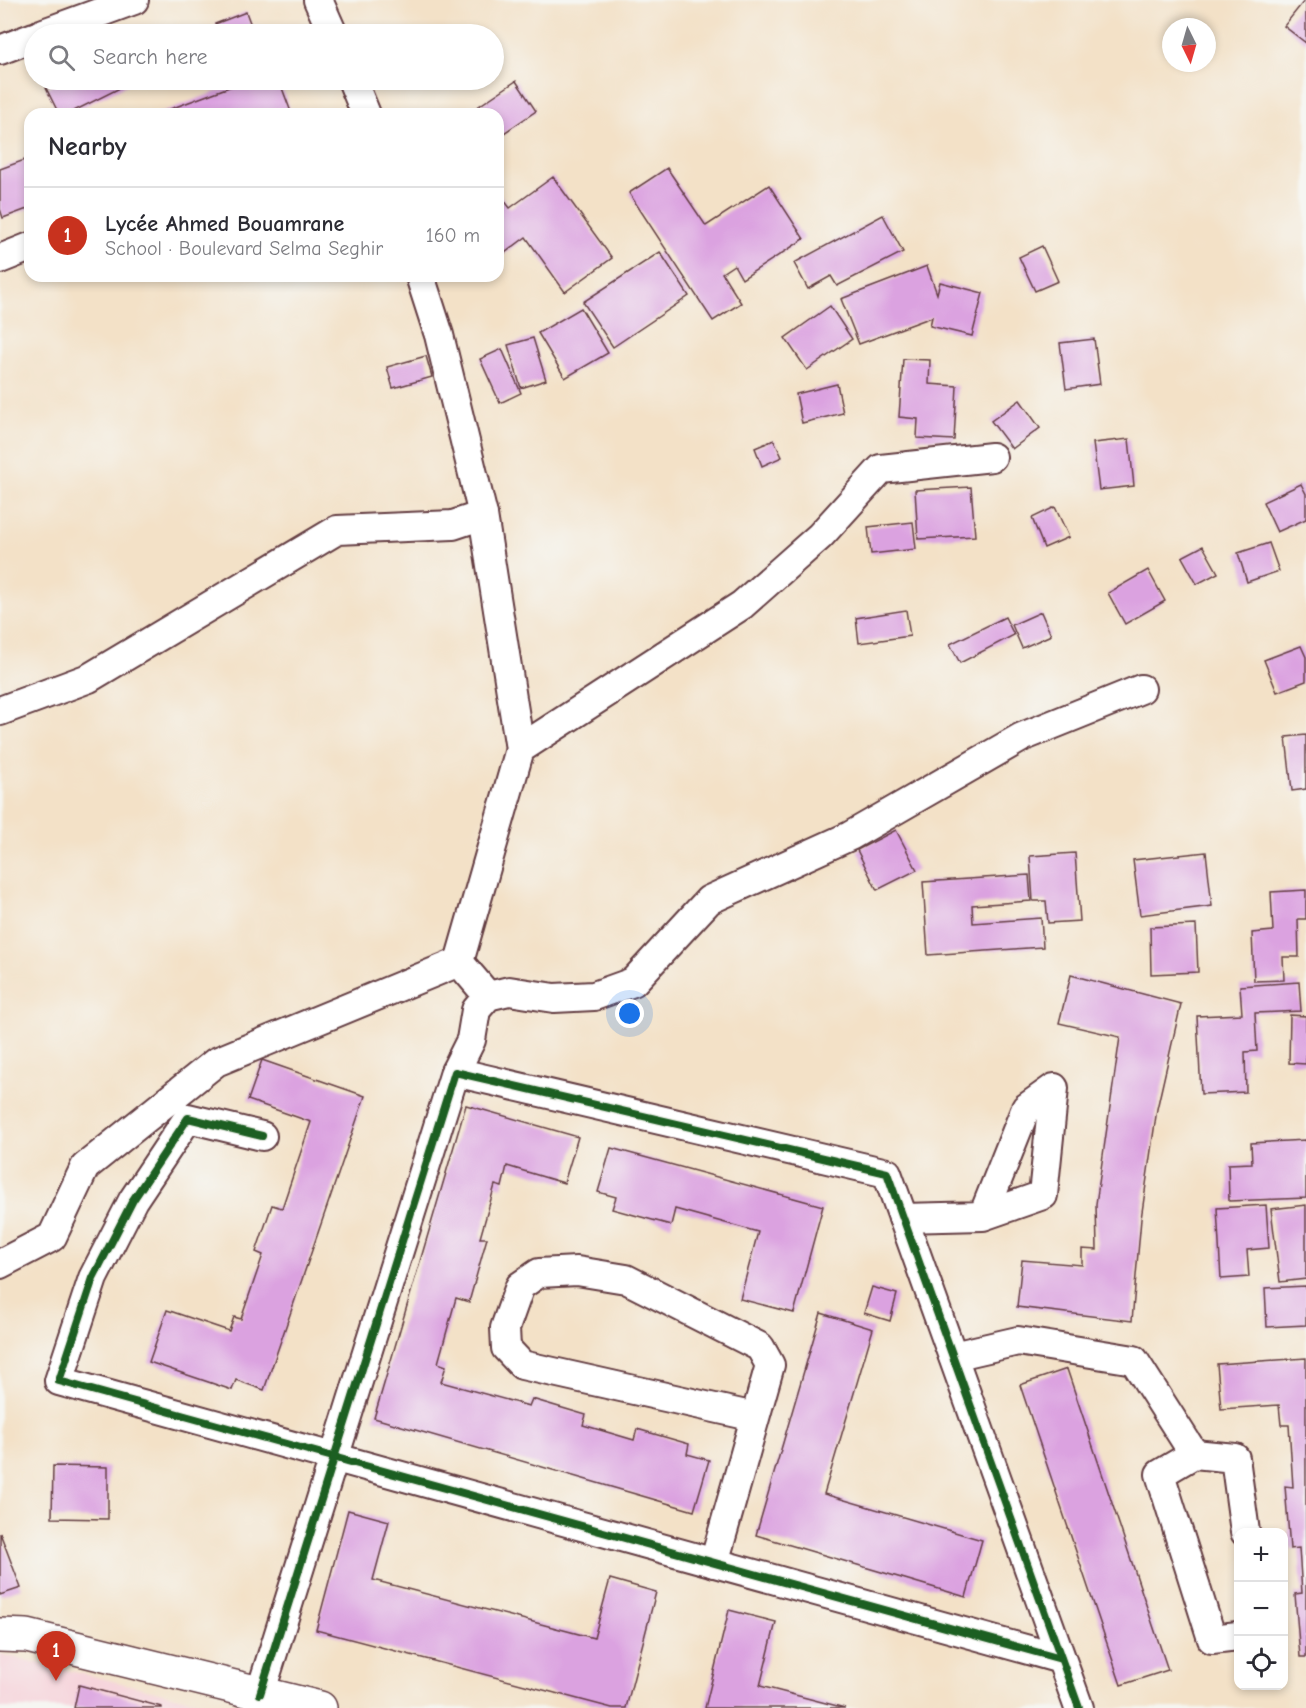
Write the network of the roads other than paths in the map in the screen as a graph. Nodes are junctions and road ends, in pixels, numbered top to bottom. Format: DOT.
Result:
graph roads {
  1 [pos="134,0"];
  2 [pos="318,0"];
  3 [pos="68,24"];
  4 [pos="329,24"];
  5 [pos="24,41"];
  6 [pos="0,50"];
  7 [pos="356,90"];
  8 [pos="364,108"];
  9 [pos="24,250"];
  10 [pos="0,259"];
  11 [pos="422,282"];
  12 [pos="992,457"];
  13 [pos="483,515"];
  14 [pos="1141,689"];
  15 [pos="0,711"];
  16 [pos="520,749"];
  17 [pos="459,962"];
  18 [pos="488,996"];
  19 [pos="455,1072"];
  20 [pos="262,1136"];
  21 [pos="983,1216"];
  22 [pos="903,1218"];
  23 [pos="0,1264"];
  24 [pos="953,1356"];
  25 [pos="755,1417"];
  26 [pos="1194,1454"];
  27 [pos="333,1457"];
  28 [pos="1244,1528"];
  29 [pos="714,1563"];
  30 [pos="0,1635"];
  31 [pos="1234,1637"];
  32 [pos="1061,1659"];
  33 [pos="260,1694"];
  34 [pos="320,1708"];
  35 [pos="1079,1708"];
  1 -- 3 [label="street"];
  2 -- 4 [label="street"];
  5 -- 6 [label="street"];
  7 -- 8 [label="street"];
  9 -- 10 [label="street"];
  11 -- 13 [label="street"];
  12 -- 16 [label="street"];
  13 -- 15 [label="street"];
  13 -- 16 [label="street"];
  14 -- 18 [label="street"];
  16 -- 17 [label="street"];
  17 -- 18 [label="street"];
  17 -- 23 [label="street"];
  18 -- 19 [label="street"];
  19 -- 22 [label="street"];
  19 -- 27 [label="street"];
  20 -- 27 [label="street"];
  21 -- 22 [label="street"];
  22 -- 24 [label="street"];
  24 -- 26 [label="street"];
  24 -- 32 [label="street"];
  25 -- 25 [label="street"];
  25 -- 29 [label="street"];
  26 -- 28 [label="street"];
  26 -- 31 [label="street"];
  27 -- 29 [label="street"];
  27 -- 33 [label="street"];
  29 -- 32 [label="street"];
  30 -- 33 [label="main road"];
  32 -- 35 [label="street"];
  33 -- 34 [label="main road"];
}
